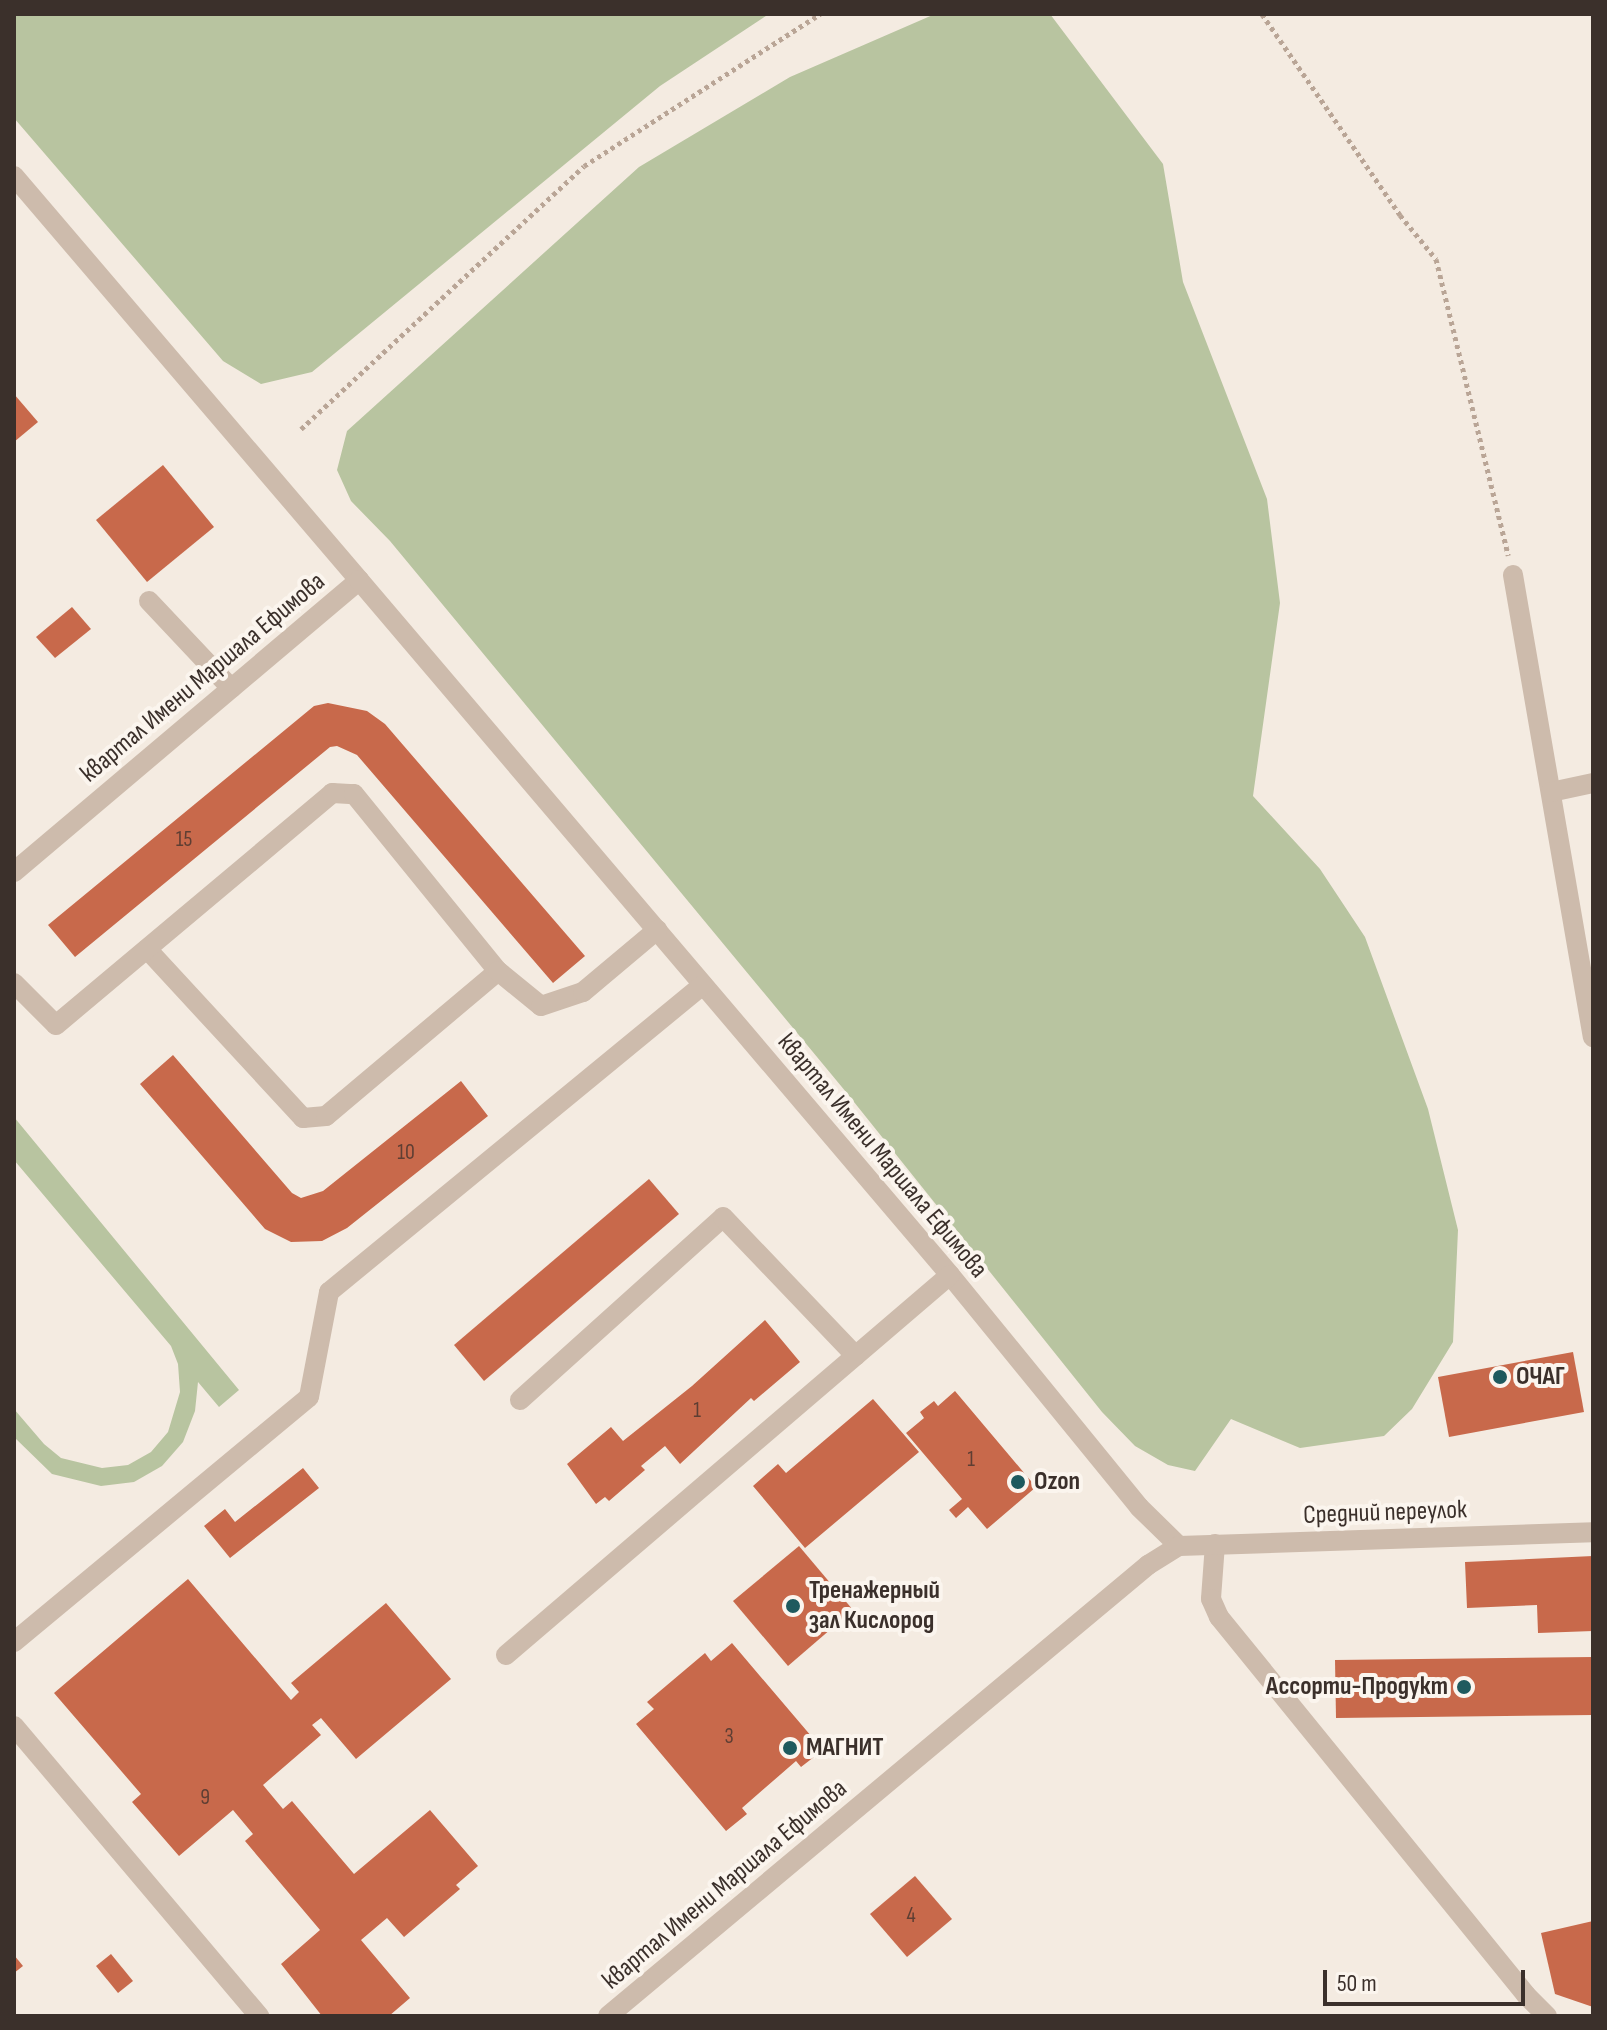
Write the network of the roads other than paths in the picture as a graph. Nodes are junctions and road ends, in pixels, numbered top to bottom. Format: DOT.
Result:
graph roads {
  1 [pos="14,176"];
  2 [pos="1513,575"];
  3 [pos="359,580"];
  4 [pos="149,601"];
  5 [pos="231,688"];
  6 [pos="1593,783"];
  7 [pos="1551,792"];
  8 [pos="14,872"];
  9 [pos="657,930"];
  10 [pos="147,949"];
  11 [pos="498,971"];
  12 [pos="14,983"];
  13 [pos="703,985"];
  14 [pos="1593,1037"];
  15 [pos="950,1275"];
  16 [pos="856,1356"];
  17 [pos="520,1400"];
  18 [pos="1593,1532"];
  19 [pos="1215,1544"];
  20 [pos="1179,1546"];
  21 [pos="14,1642"];
  22 [pos="506,1655"];
  23 [pos="14,1726"];
  24 [pos="259,2016"];
  25 [pos="608,2016"];
  26 [pos="1547,2016"];
  1 -- 3 [label="street"];
  2 -- 7 [label="street"];
  3 -- 5 [label="street, квартал Имени Маршала Ефимова"];
  3 -- 9 [label="street, квартал Имени Маршала Ефимова"];
  4 -- 5 [label="street"];
  5 -- 8 [label="street, квартал Имени Маршала Ефимова"];
  6 -- 7 [label="street"];
  7 -- 14 [label="street"];
  9 -- 11 [label="street"];
  9 -- 13 [label="street, квартал Имени Маршала Ефимова"];
  10 -- 11 [label="street"];
  10 -- 11 [label="street"];
  10 -- 12 [label="street"];
  13 -- 15 [label="street, квартал Имени Маршала Ефимова"];
  13 -- 21 [label="street"];
  15 -- 16 [label="street"];
  15 -- 20 [label="street, квартал Имени Маршала Ефимова"];
  16 -- 17 [label="street"];
  16 -- 22 [label="street"];
  18 -- 19 [label="street, Средний переулок"];
  19 -- 20 [label="street, Средний переулок"];
  19 -- 26 [label="street"];
  20 -- 25 [label="street, квартал Имени Маршала Ефимова"];
  23 -- 24 [label="street"];
}
